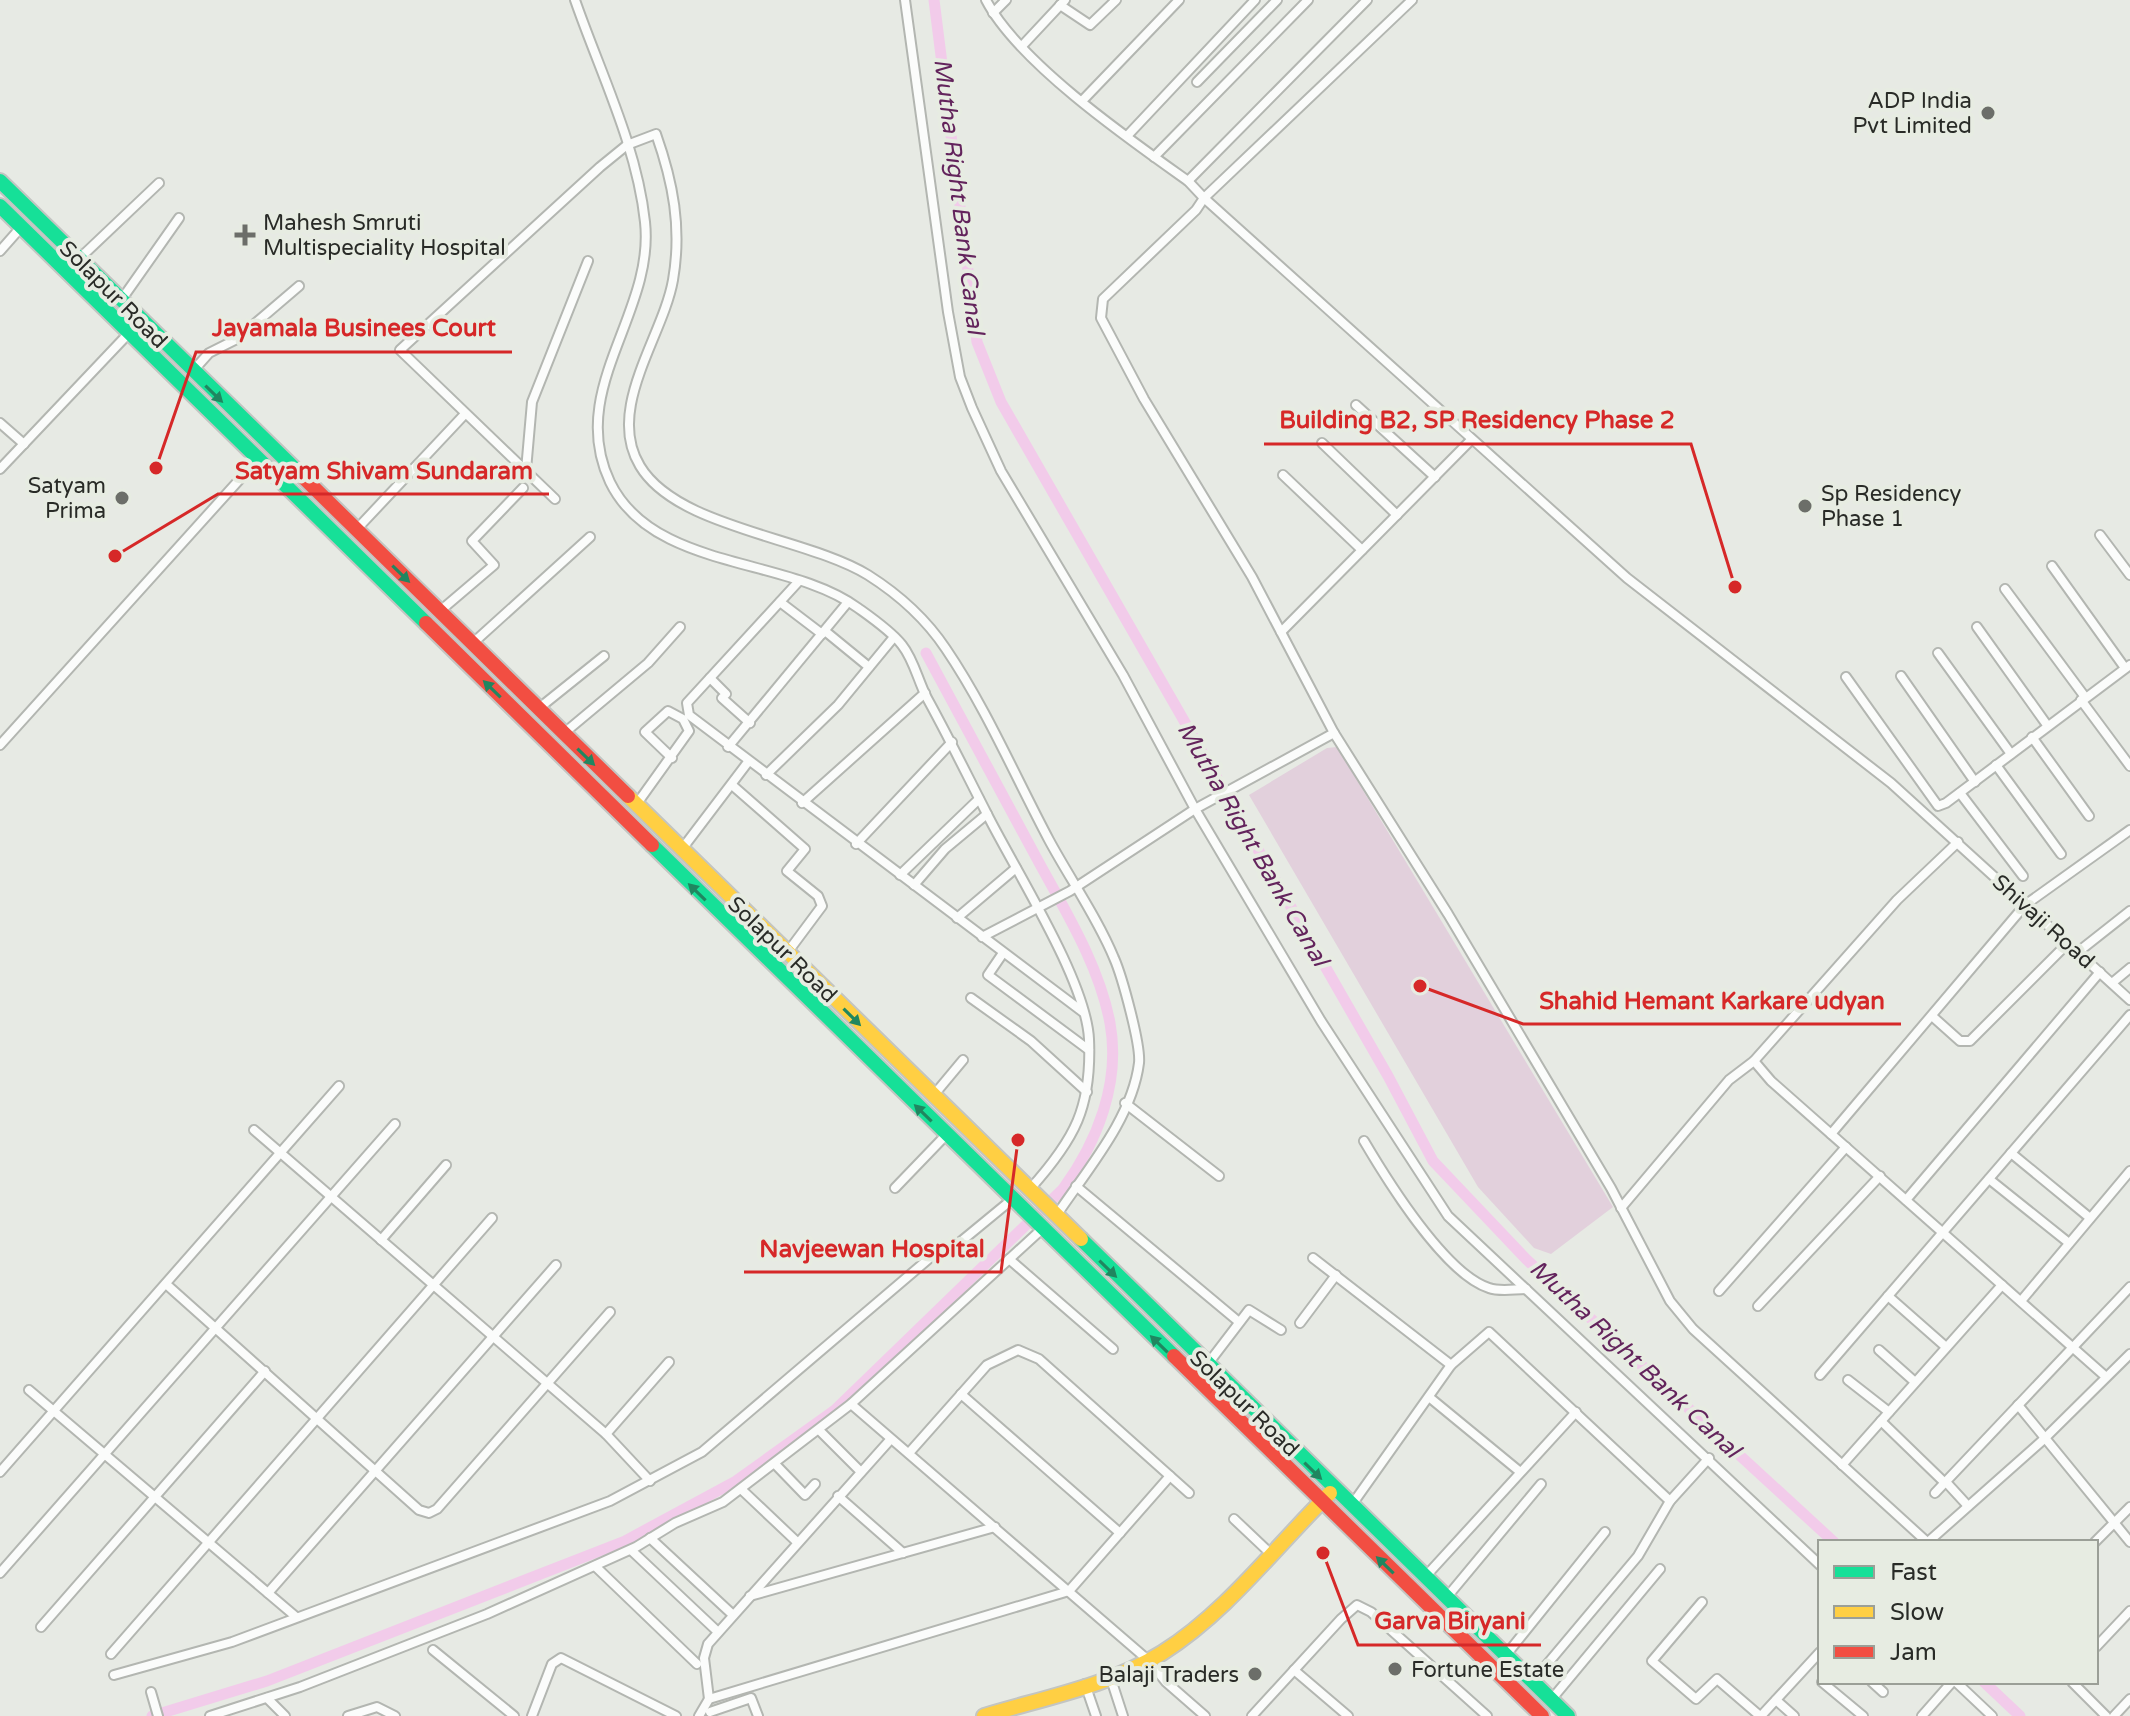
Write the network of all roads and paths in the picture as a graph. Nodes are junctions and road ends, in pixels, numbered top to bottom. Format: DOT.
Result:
graph roads {
  1 [pos="575,0"];
  2 [pos="905,0"];
  3 [pos="986,0"];
  4 [pos="1006,0"];
  5 [pos="1116,0"];
  6 [pos="1179,0"];
  7 [pos="1255,0"];
  8 [pos="1277,0"];
  9 [pos="1308,0"];
  10 [pos="1367,0"];
  11 [pos="1412,0"];
  12 [pos="1062,3"];
  13 [pos="993,13"];
  14 [pos="1022,46"];
  15 [pos="1197,82"];
  16 [pos="1082,101"];
  17 [pos="1127,136"];
  18 [pos="627,145"];
  19 [pos="1154,157"];
  20 [pos="0,181"];
  21 [pos="1188,181"];
  22 [pos="159,183"];
  23 [pos="1204,198"];
  24 [pos="0,206"];
  25 [pos="34,214"];
  26 [pos="179,218"];
  27 [pos="21,227"];
  28 [pos="0,251"];
  29 [pos="79,259"];
  30 [pos="588,261"];
  31 [pos="299,286"];
  32 [pos="121,300"];
  33 [pos="129,333"];
  34 [pos="192,372"];
  35 [pos="1356,405"];
  36 [pos="464,415"];
  37 [pos="0,423"];
  38 [pos="1471,440"];
  39 [pos="1322,443"];
  40 [pos="24,444"];
  41 [pos="258,459"];
  42 [pos="0,469"];
  43 [pos="526,470"];
  44 [pos="1283,475"];
  45 [pos="1435,477"];
  46 [pos="523,488"];
  47 [pos="555,499"];
  48 [pos="1397,515"];
  49 [pos="356,531"];
  50 [pos="2100,535"];
  51 [pos="590,537"];
  52 [pos="343,543"];
  53 [pos="1362,550"];
  54 [pos="2052,566"];
  55 [pos="2130,575"];
  56 [pos="799,581"];
  57 [pos="2005,589"];
  58 [pos="780,602"];
  59 [pos="848,602"];
  60 [pos="440,611"];
  61 [pos="680,627"];
  62 [pos="1977,627"];
  63 [pos="823,632"];
  64 [pos="1281,632"];
  65 [pos="894,637"];
  66 [pos="472,644"];
  67 [pos="1938,653"];
  68 [pos="604,656"];
  69 [pos="2128,666"];
  70 [pos="869,667"];
  71 [pos="1901,676"];
  72 [pos="1846,677"];
  73 [pos="710,678"];
  74 [pos="925,693"];
  75 [pos="2083,698"];
  76 [pos="537,710"];
  77 [pos="750,723"];
  78 [pos="2047,725"];
  79 [pos="1334,733"];
  80 [pos="563,735"];
  81 [pos="2032,737"];
  82 [pos="952,742"];
  83 [pos="0,745"];
  84 [pos="728,747"];
  85 [pos="2011,754"];
  86 [pos="672,758"];
  87 [pos="748,762"];
  88 [pos="1996,765"];
  89 [pos="2130,766"];
  90 [pos="766,775"];
  91 [pos="1975,782"];
  92 [pos="732,785"];
  93 [pos="1960,793"];
  94 [pos="979,799"];
  95 [pos="802,803"];
  96 [pos="636,805"];
  97 [pos="1199,807"];
  98 [pos="987,814"];
  99 [pos="2089,816"];
  100 [pos="2130,830"];
  101 [pos="1958,842"];
  102 [pos="856,844"];
  103 [pos="681,850"];
  104 [pos="2061,854"];
  105 [pos="1016,868"];
  106 [pos="900,875"];
  107 [pos="2023,876"];
  108 [pos="914,885"];
  109 [pos="1072,890"];
  110 [pos="1041,905"];
  111 [pos="2025,905"];
  112 [pos="2130,911"];
  113 [pos="957,918"];
  114 [pos="982,937"];
  115 [pos="2068,943"];
  116 [pos="2078,952"];
  117 [pos="786,953"];
  118 [pos="1003,953"];
  119 [pos="2130,968"];
  120 [pos="2100,972"];
  121 [pos="2112,983"];
  122 [pos="971,998"];
  123 [pos="2130,1000"];
  124 [pos="1084,1012"];
  125 [pos="2130,1015"];
  126 [pos="1932,1016"];
  127 [pos="1089,1050"];
  128 [pos="963,1060"];
  129 [pos="1754,1061"];
  130 [pos="339,1086"];
  131 [pos="1087,1092"];
  132 [pos="932,1096"];
  133 [pos="1125,1103"];
  134 [pos="395,1124"];
  135 [pos="254,1130"];
  136 [pos="1831,1134"];
  137 [pos="946,1135"];
  138 [pos="1364,1141"];
  139 [pos="1846,1147"];
  140 [pos="280,1153"];
  141 [pos="2011,1153"];
  142 [pos="446,1165"];
  143 [pos="2130,1171"];
  144 [pos="1219,1176"];
  145 [pos="1880,1176"];
  146 [pos="1989,1179"];
  147 [pos="1076,1186"];
  148 [pos="895,1188"];
  149 [pos="1030,1192"];
  150 [pos="331,1197"];
  151 [pos="1906,1200"];
  152 [pos="1015,1203"];
  153 [pos="1621,1208"];
  154 [pos="1054,1216"];
  155 [pos="492,1218"];
  156 [pos="2090,1218"];
  157 [pos="1041,1228"];
  158 [pos="1942,1232"];
  159 [pos="381,1240"];
  160 [pos="2069,1243"];
  161 [pos="1313,1258"];
  162 [pos="1009,1259"];
  163 [pos="556,1265"];
  164 [pos="1336,1275"];
  165 [pos="166,1284"];
  166 [pos="433,1285"];
  167 [pos="2002,1285"];
  168 [pos="2130,1287"];
  169 [pos="1526,1289"];
  170 [pos="1719,1291"];
  171 [pos="1888,1296"];
  172 [pos="2021,1301"];
  173 [pos="1758,1306"];
  174 [pos="610,1312"];
  175 [pos="1239,1322"];
  176 [pos="1300,1323"];
  177 [pos="216,1328"];
  178 [pos="1281,1330"];
  179 [pos="493,1337"];
  180 [pos="2072,1346"];
  181 [pos="1946,1347"];
  182 [pos="1113,1349"];
  183 [pos="1879,1350"];
  184 [pos="2130,1354"];
  185 [pos="669,1362"];
  186 [pos="1451,1365"];
  187 [pos="1207,1366"];
  188 [pos="265,1371"];
  189 [pos="1820,1375"];
  190 [pos="2105,1376"];
  191 [pos="1848,1380"];
  192 [pos="1915,1382"];
  193 [pos="547,1384"];
  194 [pos="29,1390"];
  195 [pos="961,1394"];
  196 [pos="1429,1397"];
  197 [pos="851,1404"];
  198 [pos="2018,1405"];
  199 [pos="53,1411"];
  200 [pos="1576,1412"];
  201 [pos="1889,1412"];
  202 [pos="317,1417"];
  203 [pos="1881,1421"];
  204 [pos="819,1430"];
  205 [pos="606,1434"];
  206 [pos="890,1440"];
  207 [pos="2043,1440"];
  208 [pos="909,1453"];
  209 [pos="104,1454"];
  210 [pos="1709,1458"];
  211 [pos="775,1464"];
  212 [pos="1842,1465"];
  213 [pos="377,1469"];
  214 [pos="1519,1471"];
  215 [pos="0,1472"];
  216 [pos="861,1472"];
  217 [pos="1170,1476"];
  218 [pos="650,1481"];
  219 [pos="1945,1483"];
  220 [pos="815,1484"];
  221 [pos="1541,1484"];
  222 [pos="741,1489"];
  223 [pos="1333,1490"];
  224 [pos="1189,1493"];
  225 [pos="1935,1493"];
  226 [pos="838,1496"];
  227 [pos="155,1497"];
  228 [pos="1670,1501"];
  229 [pos="1320,1503"];
  230 [pos="1968,1506"];
  231 [pos="1351,1507"];
  232 [pos="2130,1507"];
  233 [pos="1234,1519"];
  234 [pos="2113,1523"];
  235 [pos="995,1527"];
  236 [pos="1605,1532"];
  237 [pos="1120,1533"];
  238 [pos="650,1538"];
  239 [pos="1925,1540"];
  240 [pos="1929,1540"];
  241 [pos="2097,1540"];
  242 [pos="208,1542"];
  243 [pos="797,1542"];
  244 [pos="2130,1542"];
  245 [pos="631,1550"];
  246 [pos="903,1553"];
  247 [pos="1270,1553"];
  248 [pos="1818,1563"];
  249 [pos="595,1566"];
  250 [pos="1660,1569"];
  251 [pos="0,1573"];
  252 [pos="1424,1578"];
  253 [pos="1069,1591"];
  254 [pos="268,1593"];
  255 [pos="750,1596"];
  256 [pos="1446,1598"];
  257 [pos="1702,1602"];
  258 [pos="2130,1611"];
  259 [pos="733,1615"];
  260 [pos="295,1616"];
  261 [pos="41,1627"];
  262 [pos="718,1632"];
  263 [pos="2098,1645"];
  264 [pos="433,1650"];
  265 [pos="111,1654"];
  266 [pos="1818,1654"];
  267 [pos="1506,1655"];
  268 [pos="1148,1660"];
  269 [pos="697,1664"];
  270 [pos="1805,1668"];
  271 [pos="1294,1670"];
  272 [pos="114,1675"];
  273 [pos="1110,1675"];
  274 [pos="1818,1679"];
  275 [pos="1532,1682"];
  276 [pos="1084,1683"];
  277 [pos="1825,1684"];
  278 [pos="1874,1684"];
  279 [pos="1952,1684"];
  280 [pos="1956,1684"];
  281 [pos="2074,1684"];
  282 [pos="1883,1692"];
  283 [pos="152,1695"];
  284 [pos="267,1698"];
  285 [pos="709,1699"];
  286 [pos="2130,1699"];
  287 [pos="1551,1700"];
  288 [pos="1776,1700"];
  289 [pos="710,1712"];
  290 [pos="663,1713"];
  291 [pos="158,1716"];
  292 [pos="210,1716"];
  293 [pos="285,1716"];
  294 [pos="348,1716"];
  295 [pos="395,1716"];
  296 [pos="514,1716"];
  297 [pos="532,1716"];
  298 [pos="676,1716"];
  299 [pos="699,1716"];
  300 [pos="758,1716"];
  301 [pos="984,1716"];
  302 [pos="1096,1716"];
  303 [pos="1123,1716"];
  304 [pos="1205,1716"];
  305 [pos="1252,1716"];
  306 [pos="1348,1716"];
  307 [pos="1487,1716"];
  308 [pos="1542,1716"];
  309 [pos="1568,1716"];
  310 [pos="1760,1716"];
  311 [pos="1794,1716"];
  312 [pos="1863,1716"];
  313 [pos="1922,1716"];
  314 [pos="1992,1716"];
  315 [pos="2106,1716"];
  316 [pos="2114,1716"];
  1 -- 18 [label="street"];
  2 -- 97 [label="street"];
  3 -- 13 [label="street, Shivaji Road"];
  4 -- 13 [label="street"];
  5 -- 12 [label="street"];
  6 -- 16 [label="street"];
  7 -- 17 [label="street"];
  8 -- 15 [label="street"];
  9 -- 19 [label="street"];
  10 -- 21 [label="street"];
  11 -- 23 [label="street"];
  12 -- 14 [label="street"];
  13 -- 14 [label="street, Shivaji Road"];
  14 -- 16 [label="street, Shivaji Road"];
  16 -- 17 [label="street, Shivaji Road"];
  17 -- 19 [label="street, Shivaji Road"];
  18 -- 36 [label="street"];
  18 -- 56 [label="street"];
  18 -- 109 [label="street"];
  19 -- 21 [label="street, Shivaji Road"];
  20 -- 25 [label="main road, Solapur Road"];
  21 -- 23 [label="street, Shivaji Road"];
  22 -- 29 [label="street"];
  23 -- 38 [label="street, Shivaji Road"];
  23 -- 64 [label="street"];
  24 -- 27 [label="main road, Solapur Road"];
  25 -- 27 [label="street"];
  25 -- 29 [label="main road, Solapur Road"];
  26 -- 32 [label="street"];
  27 -- 28 [label="street"];
  27 -- 33 [label="main road, Solapur Road"];
  29 -- 32 [label="main road, Solapur Road"];
  30 -- 43 [label="street"];
  31 -- 34 [label="street"];
  32 -- 34 [label="main road, Solapur Road"];
  33 -- 40 [label="street"];
  33 -- 41 [label="main road, Solapur Road"];
  34 -- 49 [label="main road, Solapur Road, one-way"];
  35 -- 45 [label="street"];
  36 -- 43 [label="street"];
  36 -- 49 [label="street"];
  37 -- 40 [label="street"];
  38 -- 45 [label="street"];
  38 -- 101 [label="street, Shivaji Road"];
  39 -- 48 [label="street"];
  40 -- 42 [label="street"];
  41 -- 52 [label="main road, Solapur Road"];
  41 -- 83 [label="street"];
  43 -- 47 [label="street"];
  44 -- 53 [label="street"];
  45 -- 48 [label="street"];
  46 -- 60 [label="street"];
  48 -- 53 [label="street"];
  49 -- 52 [label="street"];
  49 -- 60 [label="main road, Solapur Road, one-way"];
  50 -- 55 [label="street"];
  51 -- 66 [label="street"];
  137 -- 52 [label="main road, Solapur Road, one-way"];
  53 -- 64 [label="street"];
  54 -- 69 [label="street"];
  56 -- 58 [label="street"];
  56 -- 59 [label="street"];
  57 -- 75 [label="street"];
  58 -- 63 [label="street"];
  58 -- 73 [label="street"];
  59 -- 63 [label="street"];
  59 -- 65 [label="street"];
  60 -- 66 [label="main road, Solapur Road"];
  61 -- 80 [label="street"];
  62 -- 78 [label="street"];
  63 -- 70 [label="street"];
  63 -- 77 [label="street"];
  64 -- 79 [label="street"];
  65 -- 70 [label="street"];
  65 -- 74 [label="street"];
  66 -- 76 [label="main road, Solapur Road"];
  67 -- 85 [label="street"];
  68 -- 76 [label="street"];
  69 -- 75 [label="street"];
  70 -- 90 [label="street"];
  71 -- 91 [label="street"];
  72 -- 93 [label="street"];
  73 -- 77 [label="street"];
  73 -- 84 [label="street"];
  74 -- 82 [label="street"];
  74 -- 95 [label="street"];
  75 -- 78 [label="street"];
  75 -- 89 [label="street"];
  76 -- 80 [label="main road, Solapur Road"];
  77 -- 84 [label="street"];
  78 -- 81 [label="street"];
  79 -- 97 [label="street"];
  79 -- 153 [label="street"];
  80 -- 96 [label="main road, Solapur Road, one-way"];
  81 -- 85 [label="street"];
  81 -- 99 [label="street"];
  82 -- 94 [label="street"];
  82 -- 102 [label="street"];
  84 -- 87 [label="street"];
  85 -- 88 [label="street"];
  86 -- 86 [label="street"];
  86 -- 96 [label="street"];
  87 -- 90 [label="street"];
  87 -- 92 [label="street"];
  88 -- 91 [label="street"];
  88 -- 104 [label="street"];
  90 -- 95 [label="street"];
  91 -- 93 [label="street"];
  92 -- 103 [label="street"];
  92 -- 117 [label="street"];
  93 -- 107 [label="street"];
  94 -- 98 [label="street"];
  94 -- 106 [label="street"];
  95 -- 102 [label="street"];
  96 -- 103 [label="main road, Solapur Road"];
  97 -- 109 [label="street"];
  97 -- 169 [label="street"];
  98 -- 105 [label="street"];
  98 -- 108 [label="street"];
  100 -- 111 [label="street"];
  101 -- 111 [label="street, Shivaji Road"];
  101 -- 129 [label="street"];
  102 -- 106 [label="street"];
  103 -- 117 [label="main road, Solapur Road"];
  105 -- 110 [label="street"];
  105 -- 113 [label="street"];
  106 -- 108 [label="street"];
  108 -- 113 [label="street"];
  109 -- 110 [label="street"];
  109 -- 133 [label="street"];
  110 -- 114 [label="street"];
  110 -- 124 [label="street"];
  111 -- 115 [label="street, Shivaji Road"];
  111 -- 126 [label="street"];
  112 -- 116 [label="street"];
  113 -- 114 [label="street"];
  114 -- 118 [label="street"];
  115 -- 116 [label="street, Shivaji Road"];
  115 -- 126 [label="street"];
  116 -- 120 [label="street, Shivaji Road"];
  117 -- 132 [label="main road, Solapur Road, one-way"];
  118 -- 124 [label="street"];
  118 -- 127 [label="street"];
  119 -- 121 [label="street"];
  120 -- 121 [label="street, Shivaji Road"];
  120 -- 151 [label="street"];
  121 -- 123 [label="street, Shivaji Road"];
  122 -- 131 [label="street"];
  124 -- 127 [label="street"];
  125 -- 141 [label="street"];
  126 -- 136 [label="street"];
  127 -- 131 [label="street"];
  128 -- 132 [label="street"];
  129 -- 136 [label="street"];
  129 -- 153 [label="street"];
  130 -- 140 [label="street"];
  131 -- 149 [label="street"];
  132 -- 149 [label="main road, Solapur Road"];
  133 -- 144 [label="street"];
  133 -- 147 [label="street"];
  134 -- 150 [label="street"];
  135 -- 140 [label="street"];
  136 -- 139 [label="street"];
  137 -- 148 [label="street"];
  137 -- 152 [label="main road, Solapur Road"];
  138 -- 169 [label="street"];
  139 -- 145 [label="street"];
  139 -- 170 [label="street"];
  140 -- 150 [label="street"];
  140 -- 165 [label="street"];
  141 -- 146 [label="street"];
  141 -- 156 [label="street"];
  142 -- 159 [label="street"];
  143 -- 156 [label="street"];
  145 -- 151 [label="street"];
  145 -- 173 [label="street"];
  146 -- 158 [label="street"];
  146 -- 160 [label="street"];
  147 -- 154 [label="street"];
  147 -- 175 [label="street"];
  149 -- 152 [label="street"];
  149 -- 154 [label="main road, Solapur Road"];
  150 -- 159 [label="street"];
  150 -- 177 [label="street"];
  151 -- 158 [label="street"];
  152 -- 157 [label="main road, Solapur Road"];
  152 -- 218 [label="street"];
  153 -- 212 [label="street"];
  154 -- 187 [label="main road, Solapur Road, one-way"];
  155 -- 166 [label="street"];
  156 -- 160 [label="street"];
  157 -- 162 [label="street"];
  229 -- 157 [label="main road, Solapur Road, one-way"];
  158 -- 167 [label="street"];
  158 -- 171 [label="street"];
  159 -- 166 [label="street"];
  160 -- 172 [label="street"];
  161 -- 164 [label="street"];
  162 -- 182 [label="street"];
  162 -- 197 [label="street"];
  163 -- 179 [label="street"];
  164 -- 176 [label="street"];
  164 -- 186 [label="street"];
  165 -- 177 [label="street"];
  165 -- 199 [label="street"];
  166 -- 179 [label="street"];
  166 -- 202 [label="street"];
  167 -- 172 [label="street"];
  167 -- 181 [label="street"];
  168 -- 180 [label="street"];
  169 -- 210 [label="street"];
  171 -- 181 [label="street"];
  171 -- 189 [label="street"];
  172 -- 180 [label="street"];
  174 -- 193 [label="street"];
  175 -- 178 [label="street"];
  175 -- 187 [label="street"];
  177 -- 188 [label="street"];
  177 -- 209 [label="street"];
  179 -- 193 [label="street"];
  179 -- 213 [label="street"];
  180 -- 190 [label="street"];
  180 -- 198 [label="street"];
  181 -- 192 [label="street"];
  183 -- 192 [label="street"];
  184 -- 190 [label="street"];
  185 -- 205 [label="street"];
  186 -- 196 [label="street"];
  186 -- 200 [label="street"];
  187 -- 223 [label="main road, Solapur Road, one-way"];
  188 -- 202 [label="street"];
  188 -- 227 [label="street"];
  190 -- 207 [label="street"];
  191 -- 201 [label="street"];
  192 -- 201 [label="street"];
  193 -- 205 [label="street"];
  193 -- 213 [label="street"];
  194 -- 199 [label="street"];
  195 -- 208 [label="street"];
  195 -- 217 [label="street"];
  195 -- 237 [label="street"];
  196 -- 214 [label="street"];
  196 -- 231 [label="street"];
  197 -- 204 [label="street"];
  197 -- 206 [label="street"];
  198 -- 207 [label="street"];
  198 -- 219 [label="street"];
  199 -- 209 [label="street"];
  199 -- 215 [label="street"];
  200 -- 214 [label="street"];
  200 -- 228 [label="street"];
  201 -- 203 [label="street"];
  202 -- 213 [label="street"];
  202 -- 242 [label="street"];
  203 -- 212 [label="street"];
  203 -- 219 [label="street"];
  204 -- 211 [label="street"];
  204 -- 216 [label="street"];
  205 -- 218 [label="street"];
  206 -- 208 [label="street"];
  206 -- 216 [label="street"];
  207 -- 230 [label="street"];
  207 -- 234 [label="street"];
  208 -- 235 [label="street"];
  209 -- 227 [label="street"];
  209 -- 251 [label="street"];
  210 -- 228 [label="street"];
  210 -- 248 [label="street"];
  211 -- 220 [label="street"];
  211 -- 222 [label="street"];
  212 -- 239 [label="street"];
  213 -- 254 [label="street"];
  214 -- 252 [label="street"];
  216 -- 226 [label="street"];
  217 -- 224 [label="street"];
  217 -- 237 [label="street"];
  218 -- 260 [label="street"];
  219 -- 225 [label="street"];
  219 -- 230 [label="street"];
  221 -- 256 [label="street"];
  222 -- 238 [label="street"];
  222 -- 243 [label="street"];
  223 -- 229 [label="main road"];
  223 -- 231 [label="main road, Solapur Road"];
  226 -- 243 [label="street"];
  226 -- 246 [label="street"];
  227 -- 242 [label="street"];
  227 -- 261 [label="street"];
  228 -- 275 [label="street"];
  229 -- 247 [label="main road"];
  308 -- 229 [label="main road, Solapur Road, one-way"];
  230 -- 240 [label="street"];
  231 -- 252 [label="main road, Solapur Road"];
  232 -- 234 [label="street"];
  233 -- 247 [label="street"];
  234 -- 241 [label="street"];
  234 -- 244 [label="street"];
  235 -- 246 [label="street"];
  235 -- 253 [label="street"];
  236 -- 267 [label="street"];
  237 -- 253 [label="street"];
  238 -- 245 [label="street"];
  238 -- 259 [label="street"];
  242 -- 254 [label="street"];
  242 -- 265 [label="street"];
  243 -- 255 [label="street"];
  245 -- 249 [label="street"];
  245 -- 262 [label="street"];
  246 -- 255 [label="street"];
  247 -- 268 [label="main road"];
  249 -- 269 [label="street"];
  249 -- 284 [label="street"];
  250 -- 287 [label="street"];
  252 -- 256 [label="main road, Solapur Road"];
  253 -- 268 [label="street"];
  253 -- 285 [label="street"];
  254 -- 260 [label="street"];
  255 -- 259 [label="street"];
  256 -- 267 [label="main road, Solapur Road"];
  257 -- 310 [label="street"];
  258 -- 263 [label="street"];
  259 -- 262 [label="street"];
  260 -- 272 [label="street"];
  262 -- 285 [label="street"];
  264 -- 296 [label="street"];
  266 -- 270 [label="street"];
  267 -- 275 [label="main road, Solapur Road"];
  268 -- 273 [label="main road"];
  268 -- 304 [label="street"];
  270 -- 274 [label="street"];
  270 -- 288 [label="street"];
  271 -- 305 [label="street"];
  271 -- 306 [label="street"];
  271 -- 307 [label="street"];
  273 -- 276 [label="main road"];
  273 -- 303 [label="street"];
  275 -- 287 [label="main road, Solapur Road"];
  276 -- 301 [label="main road"];
  276 -- 302 [label="street"];
  277 -- 312 [label="street"];
  278 -- 282 [label="street"];
  279 -- 313 [label="street"];
  280 -- 314 [label="street"];
  281 -- 315 [label="street"];
  283 -- 291 [label="street"];
  284 -- 292 [label="street"];
  284 -- 293 [label="street"];
  285 -- 299 [label="street"];
  286 -- 316 [label="street"];
  287 -- 309 [label="main road, Solapur Road"];
  288 -- 310 [label="street"];
  288 -- 311 [label="street"];
  289 -- 300 [label="street"];
  290 -- 297 [label="street"];
  290 -- 298 [label="street"];
  294 -- 295 [label="street"];
}
